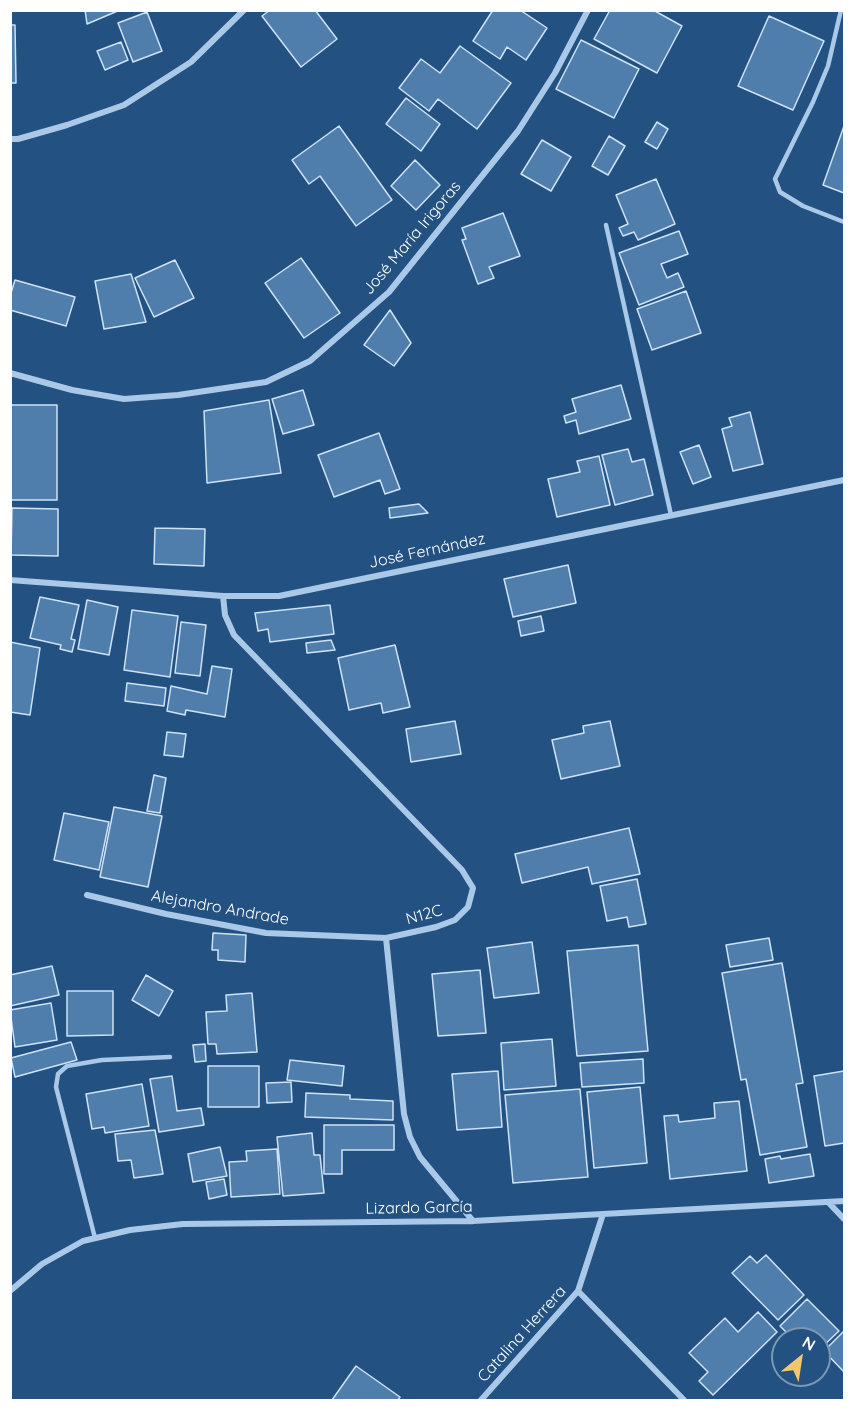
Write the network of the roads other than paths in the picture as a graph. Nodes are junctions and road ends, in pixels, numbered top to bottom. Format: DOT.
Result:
graph roads {
  1 [pos="244,10"];
  2 [pos="588,10"];
  3 [pos="841,10"];
  4 [pos="10,139"];
  5 [pos="844,222"];
  6 [pos="606,225"];
  7 [pos="10,373"];
  8 [pos="844,480"];
  9 [pos="671,515"];
  10 [pos="10,580"];
  11 [pos="223,596"];
  12 [pos="87,896"];
  13 [pos="386,938"];
  14 [pos="170,1057"];
  15 [pos="844,1201"];
  16 [pos="829,1203"];
  17 [pos="603,1214"];
  18 [pos="844,1219"];
  19 [pos="473,1221"];
  20 [pos="95,1238"];
  21 [pos="10,1291"];
  22 [pos="578,1292"];
  23 [pos="481,1401"];
  24 [pos="684,1401"];
  1 -- 4 [label="street"];
  2 -- 7 [label="street, José María Irigoras"];
  3 -- 5 [label="lane"];
  6 -- 9 [label="lane"];
  8 -- 9 [label="street, José Fernández"];
  9 -- 11 [label="street, José Fernández"];
  10 -- 11 [label="street, José Fernández"];
  11 -- 13 [label="street, N12C"];
  12 -- 13 [label="street, Alejandro Andrade"];
  13 -- 19 [label="street, N12C"];
  14 -- 20 [label="lane"];
  15 -- 16 [label="street, Lizardo García"];
  16 -- 17 [label="street, Lizardo García"];
  16 -- 18 [label="street"];
  17 -- 19 [label="street, Lizardo García"];
  17 -- 22 [label="street, Catalina Herrera"];
  19 -- 20 [label="street, Lizardo García"];
  20 -- 21 [label="street, Lizardo García"];
  22 -- 23 [label="street, Catalina Herrera"];
  22 -- 24 [label="street"];
}
